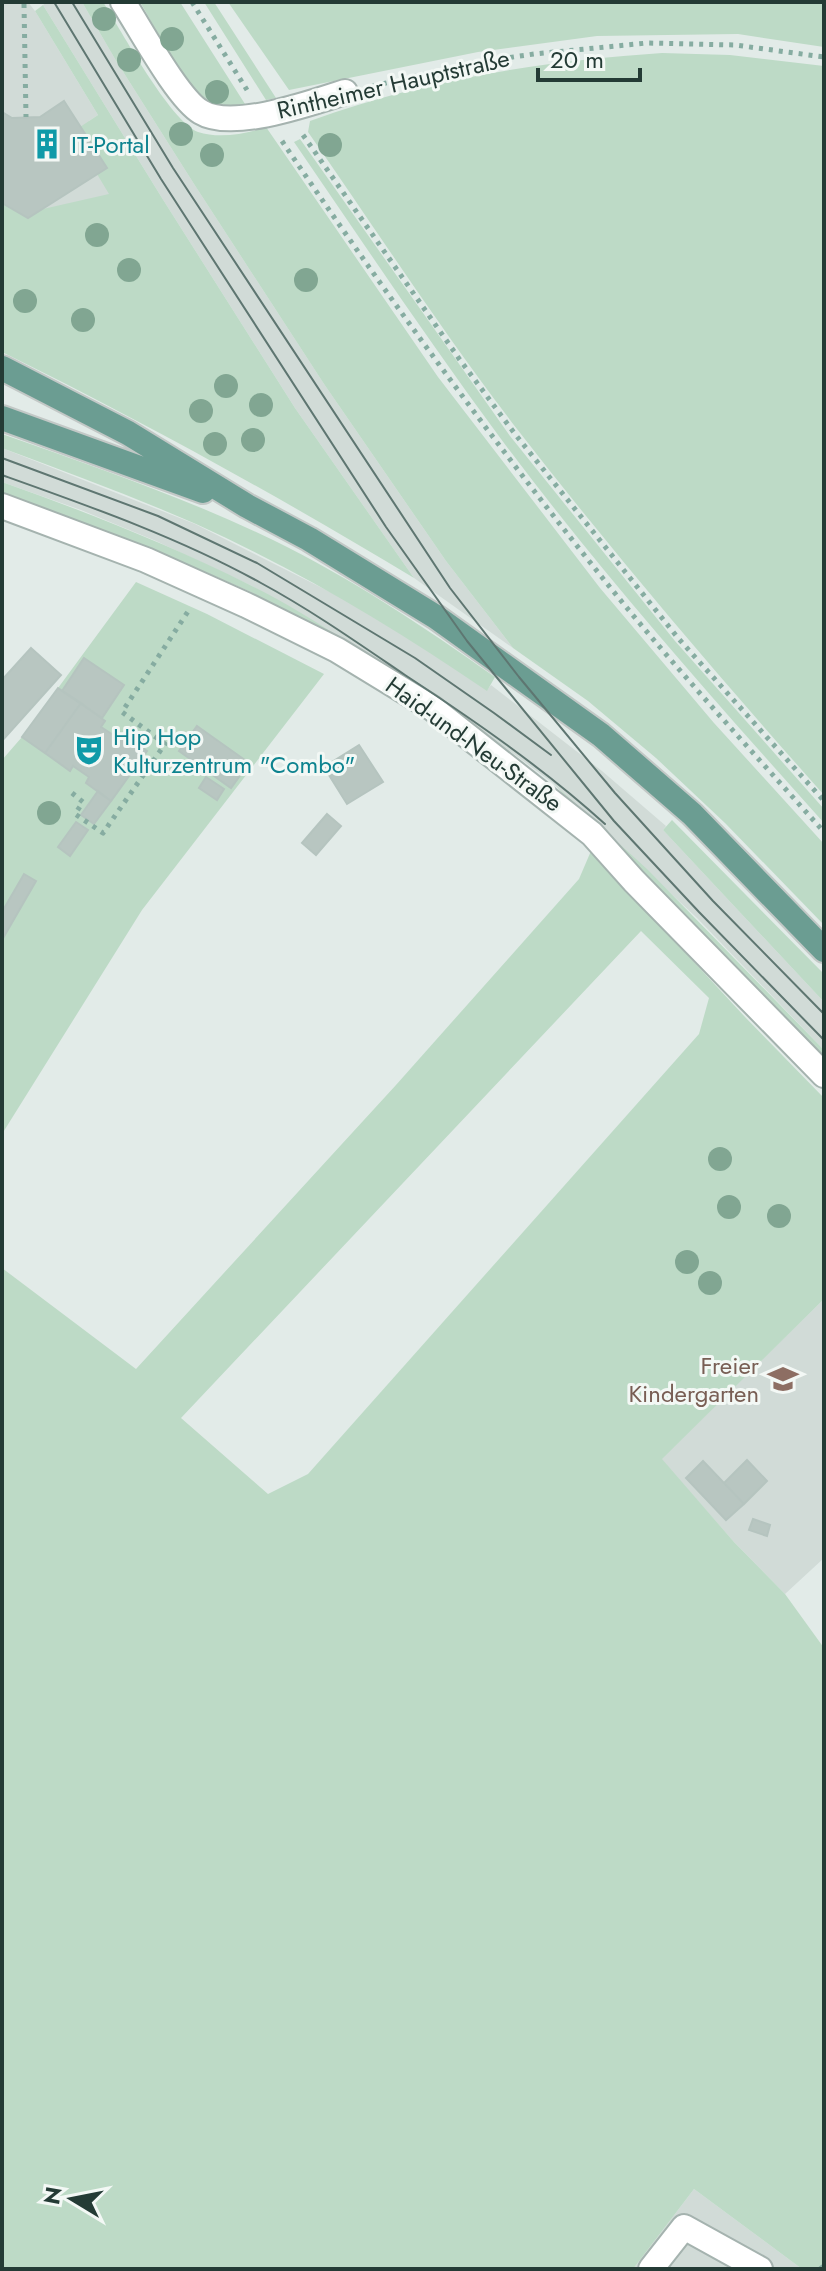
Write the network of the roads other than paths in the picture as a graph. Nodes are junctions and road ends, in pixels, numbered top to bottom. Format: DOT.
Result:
graph roads {
  1 [pos="123,2"];
  2 [pos="345,92"];
  3 [pos="2,368"];
  4 [pos="2,418"];
  5 [pos="2,506"];
  6 [pos="247,506"];
  7 [pos="824,950"];
  8 [pos="824,1075"];
  9 [pos="651,2269"];
  10 [pos="760,2269"];
  1 -- 2 [label="street, Rintheimer Hauptstraße"];
  3 -- 6 [label="main road"];
  4 -- 6 [label="main road"];
  5 -- 8 [label="street, Haid-und-Neu-Straße"];
  6 -- 7 [label="main road"];
  9 -- 10 [label="street"];
}
